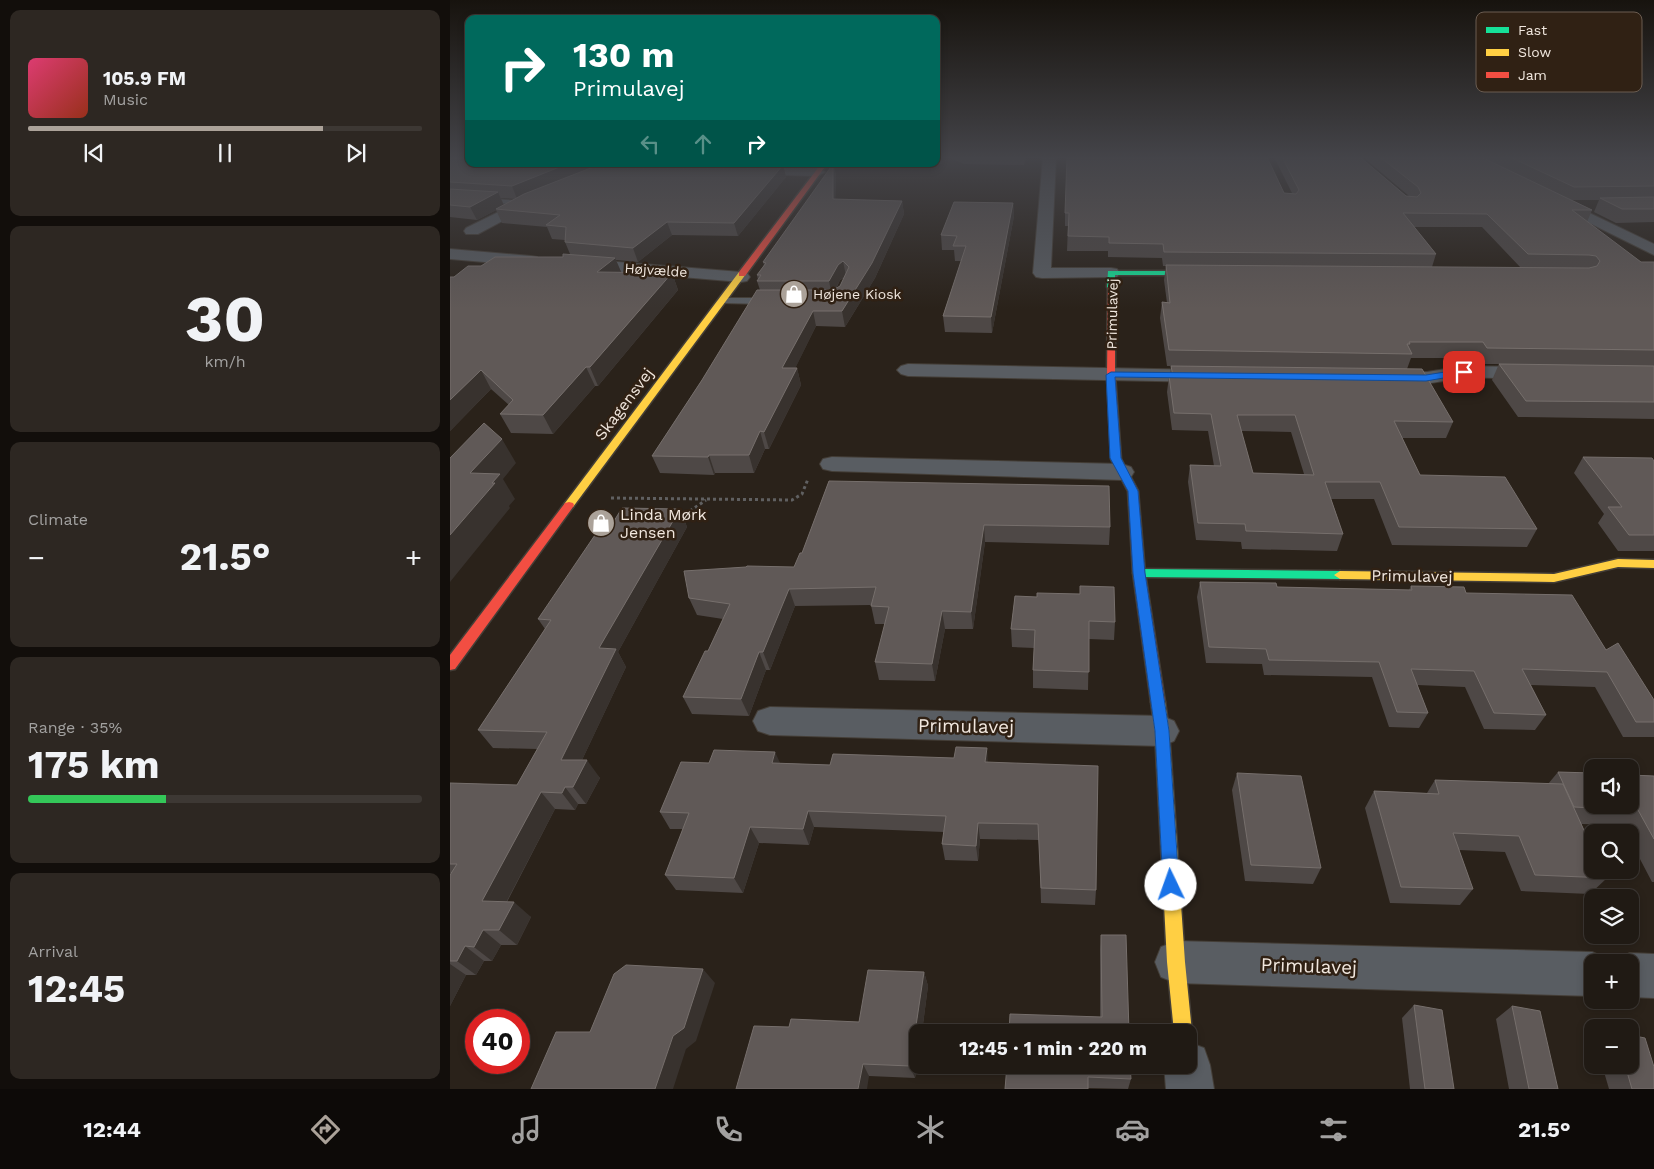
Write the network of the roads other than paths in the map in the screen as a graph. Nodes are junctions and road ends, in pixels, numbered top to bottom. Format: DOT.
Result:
graph roads {
  1 [pos="515,208"];
  2 [pos="792,208"];
  3 [pos="1046,208"];
  4 [pos="1569,208"];
  5 [pos="472,232"];
  6 [pos="1654,250"];
  7 [pos="453,257"];
  8 [pos="547,262"];
  9 [pos="566,263"];
  10 [pos="1111,272"];
  11 [pos="1219,273"];
  12 [pos="741,277"];
  13 [pos="723,301"];
  14 [pos="779,301"];
  15 [pos="908,370"];
  16 [pos="1554,373"];
  17 [pos="1111,375"];
  18 [pos="1229,376"];
  19 [pos="1367,377"];
  20 [pos="832,464"];
  21 [pos="1122,472"];
  22 [pos="1654,564"];
  23 [pos="1139,573"];
  24 [pos="450,665"];
  25 [pos="770,721"];
  26 [pos="1162,731"];
  27 [pos="1176,962"];
  28 [pos="1584,974"];
  29 [pos="1639,975"];
  30 [pos="1654,976"];
  31 [pos="1183,1024"];
  32 [pos="1188,1074"];
  33 [pos="1190,1089"];
  1 -- 5 [label="street"];
  2 -- 12 [label="street, Skagensvej"];
  3 -- 10 [label="street"];
  4 -- 6 [label="street"];
  7 -- 8 [label="street"];
  9 -- 12 [label="street, Højvælde"];
  10 -- 11 [label="street, Primulavej"];
  10 -- 17 [label="street, Primulavej"];
  12 -- 13 [label="street, Skagensvej"];
  13 -- 14 [label="lane"];
  13 -- 24 [label="street, Skagensvej"];
  15 -- 17 [label="street"];
  16 -- 19 [label="street"];
  17 -- 18 [label="street"];
  17 -- 21 [label="street, Primulavej"];
  20 -- 21 [label="street"];
  21 -- 23 [label="street, Primulavej"];
  22 -- 23 [label="street, Primulavej"];
  23 -- 26 [label="street, Primulavej"];
  25 -- 26 [label="street, Primulavej"];
  26 -- 27 [label="street, Primulavej"];
  27 -- 28 [label="street, Primulavej"];
  27 -- 31 [label="street, Primulavej"];
  29 -- 30 [label="street"];
  32 -- 33 [label="street"];
}
